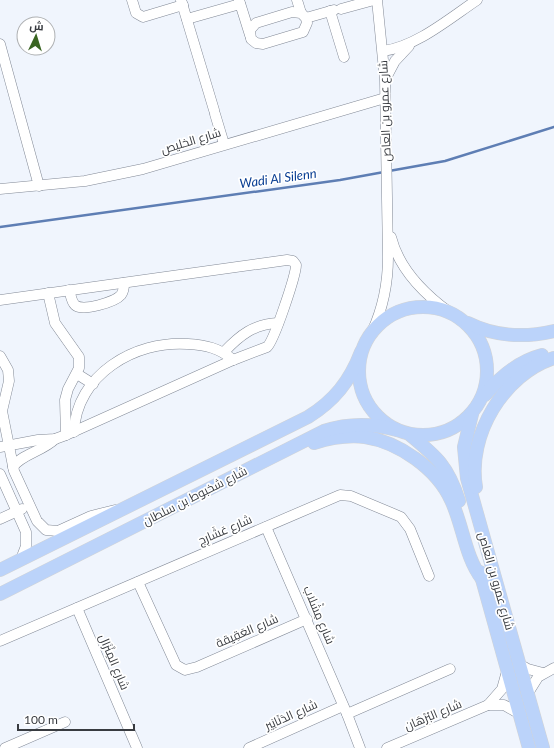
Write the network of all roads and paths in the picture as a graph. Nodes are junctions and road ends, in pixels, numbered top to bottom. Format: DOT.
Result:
graph roads {
  1 [pos="132,0"];
  2 [pos="297,0"];
  3 [pos="374,0"];
  4 [pos="377,0"];
  5 [pos="477,0"];
  6 [pos="240,2"];
  7 [pos="182,3"];
  8 [pos="335,10"];
  9 [pos="303,15"];
  10 [pos="187,19"];
  11 [pos="250,36"];
  12 [pos="417,39"];
  13 [pos="0,44"];
  14 [pos="383,51"];
  15 [pos="344,57"];
  16 [pos="385,80"];
  17 [pos="385,98"];
  18 [pos="224,144"];
  19 [pos="39,186"];
  20 [pos="0,189"];
  21 [pos="388,223"];
  22 [pos="124,283"];
  23 [pos="70,290"];
  24 [pos="48,293"];
  25 [pos="0,300"];
  26 [pos="449,312"];
  27 [pos="461,319"];
  28 [pos="278,323"];
  29 [pos="372,332"];
  30 [pos="554,332"];
  31 [pos="224,352"];
  32 [pos="361,352"];
  33 [pos="554,352"];
  34 [pos="0,356"];
  35 [pos="554,358"];
  36 [pos="233,360"];
  37 [pos="77,374"];
  38 [pos="92,384"];
  39 [pos="483,398"];
  40 [pos="472,412"];
  41 [pos="403,432"];
  42 [pos="70,434"];
  43 [pos="55,439"];
  44 [pos="4,446"];
  45 [pos="14,469"];
  46 [pos="1,475"];
  47 [pos="196,496"];
  48 [pos="28,506"];
  49 [pos="123,510"];
  50 [pos="16,512"];
  51 [pos="0,519"];
  52 [pos="266,527"];
  53 [pos="21,559"];
  54 [pos="0,570"];
  55 [pos="495,575"];
  56 [pos="429,576"];
  57 [pos="482,579"];
  58 [pos="138,582"];
  59 [pos="0,594"];
  60 [pos="77,608"];
  61 [pos="307,619"];
  62 [pos="0,641"];
  63 [pos="519,664"];
  64 [pos="554,668"];
  65 [pos="450,669"];
  66 [pos="507,670"];
  67 [pos="543,673"];
  68 [pos="528,693"];
  69 [pos="488,705"];
  70 [pos="345,710"];
  71 [pos="518,713"];
  72 [pos="65,722"];
  73 [pos="4,748"];
  74 [pos="137,748"];
  75 [pos="249,748"];
  76 [pos="360,748"];
  77 [pos="387,748"];
  78 [pos="529,748"];
  79 [pos="543,748"];
  1 -- 7 [label="street"];
  2 -- 9 [label="street"];
  3 -- 8 [label="street"];
  4 -- 14 [label="street, شارع عمرو بن العاص"];
  5 -- 12 [label="street"];
  6 -- 10 [label="street"];
  6 -- 11 [label="street"];
  7 -- 10 [label="street"];
  8 -- 9 [label="street"];
  8 -- 15 [label="street"];
  9 -- 11 [label="street"];
  9 -- 11 [label="street"];
  10 -- 18 [label="street"];
  12 -- 14 [label="street"];
  12 -- 16 [label="street"];
  13 -- 19 [label="street"];
  14 -- 16 [label="street, شارع عمرو بن العاص"];
  16 -- 17 [label="street, شارع عمرو بن العاص"];
  17 -- 18 [label="street, شارع الخليص"];
  17 -- 21 [label="street, شارع عمرو بن العاص"];
  18 -- 19 [label="street, شارع الخليص"];
  19 -- 20 [label="street, شارع الخليص"];
  21 -- 26 [label="street, شارع عمرو بن العاص"];
  21 -- 29 [label="street, شارع عمرو بن العاص"];
  22 -- 23 [label="street"];
  22 -- 23 [label="street"];
  22 -- 28 [label="street"];
  23 -- 24 [label="street"];
  24 -- 25 [label="street"];
  24 -- 37 [label="street"];
  26 -- 27 [label="main road"];
  26 -- 29 [label="main road"];
  27 -- 30 [label="main road"];
  27 -- 39 [label="main road"];
  28 -- 31 [label="street"];
  28 -- 36 [label="street"];
  29 -- 32 [label="main road"];
  31 -- 36 [label="street"];
  31 -- 38 [label="street"];
  32 -- 41 [label="main road"];
  32 -- 49 [label="main road, شارع شخبوط بن سلطان"];
  33 -- 39 [label="main road"];
  34 -- 44 [label="street"];
  35 -- 55 [label="main road"];
  36 -- 42 [label="street"];
  37 -- 38 [label="street"];
  37 -- 42 [label="street"];
  38 -- 42 [label="street"];
  39 -- 40 [label="main road"];
  40 -- 41 [label="main road"];
  40 -- 55 [label="main road, شارع عمرو بن العاص"];
  41 -- 47 [label="main road, شارع شخبوط بن سلطان"];
  41 -- 57 [label="main road, شارع عمرو بن العاص"];
  42 -- 43 [label="street"];
  43 -- 44 [label="street"];
  43 -- 45 [label="street"];
  44 -- 45 [label="street"];
  45 -- 46 [label="street"];
  45 -- 48 [label="street"];
  46 -- 50 [label="street"];
  47 -- 57 [label="main road"];
  47 -- 59 [label="main road, شارع شخبوط بن سلطان"];
  48 -- 49 [label="street"];
  48 -- 50 [label="street"];
  49 -- 53 [label="main road, شارع شخبوط بن سلطان"];
  50 -- 51 [label="street"];
  50 -- 53 [label="street"];
  52 -- 56 [label="street, شارع عَشَارِج"];
  52 -- 58 [label="street, شارع عَشَارِج"];
  52 -- 61 [label="street, شارع مِشْلاب"];
  53 -- 54 [label="main road, شارع شخبوط بن سلطان"];
  55 -- 63 [label="main road, شارع عمرو بن العاص"];
  57 -- 66 [label="main road, شارع عمرو بن العاص"];
  58 -- 60 [label="street, شارع عَشَارِج"];
  58 -- 61 [label="street, شارع العَقِيقة"];
  60 -- 62 [label="street, شارع عَشَارِج"];
  60 -- 74 [label="street, شارع المِنْزَال"];
  61 -- 70 [label="street, شارع مِشْلاب"];
  63 -- 67 [label="street"];
  63 -- 68 [label="main road, شارع عمرو بن العاص"];
  64 -- 67 [label="street"];
  65 -- 70 [label="street"];
  66 -- 69 [label="street, شارع البُرْهَان"];
  66 -- 71 [label="main road, شارع عمرو بن العاص"];
  67 -- 68 [label="street"];
  68 -- 79 [label="main road, شارع عمرو بن العاص"];
  69 -- 71 [label="street, شارع البُرْهَان"];
  69 -- 77 [label="street, شارع البُرْهَان"];
  70 -- 75 [label="street, شارع الدَنَانِير"];
  70 -- 76 [label="street, شارع مِشْلاب"];
  71 -- 78 [label="main road, شارع عمرو بن العاص"];
  72 -- 73 [label="street"];
}
